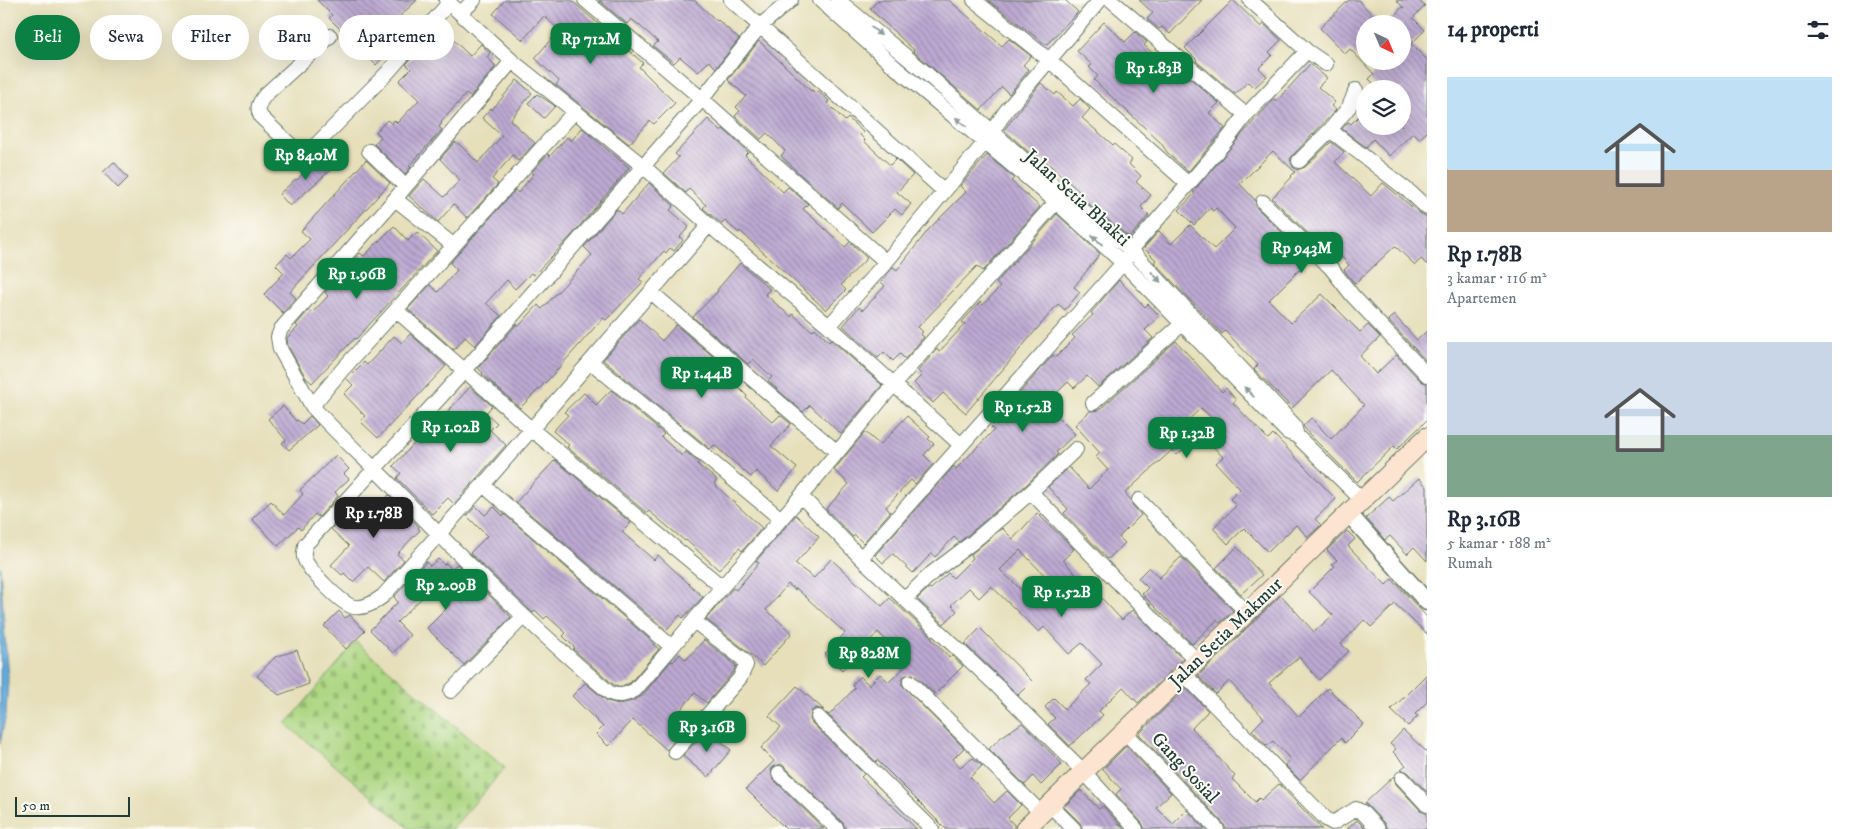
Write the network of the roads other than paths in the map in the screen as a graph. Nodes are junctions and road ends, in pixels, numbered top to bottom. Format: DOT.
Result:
graph roads {
  1 [pos="474,0"];
  2 [pos="585,0"];
  3 [pos="731,0"];
  4 [pos="791,0"];
  5 [pos="820,0"];
  6 [pos="838,0"];
  7 [pos="974,0"];
  8 [pos="1100,0"];
  9 [pos="1111,0"];
  10 [pos="1250,0"];
  11 [pos="448,2"];
  12 [pos="461,13"];
  13 [pos="760,26"];
  14 [pos="330,36"];
  15 [pos="1307,50"];
  16 [pos="906,57"];
  17 [pos="1049,60"];
  18 [pos="512,61"];
  19 [pos="1326,64"];
  20 [pos="896,68"];
  21 [pos="1356,90"];
  22 [pos="702,99"];
  23 [pos="575,111"];
  24 [pos="1246,115"];
  25 [pos="1330,130"];
  26 [pos="989,136"];
  27 [pos="369,151"];
  28 [pos="1299,161"];
  29 [pos="643,166"];
  30 [pos="1188,183"];
  31 [pos="405,186"];
  32 [pos="944,191"];
  33 [pos="1059,197"];
  34 [pos="395,199"];
  35 [pos="1263,202"];
  36 [pos="1427,208"];
  37 [pos="709,225"];
  38 [pos="453,246"];
  39 [pos="1130,250"];
  40 [pos="886,262"];
  41 [pos="1122,263"];
  42 [pos="651,292"];
  43 [pos="397,311"];
  44 [pos="1182,324"];
  45 [pos="829,326"];
  46 [pos="1223,357"];
  47 [pos="591,362"];
  48 [pos="465,370"];
  49 [pos="1427,375"];
  50 [pos="894,384"];
  51 [pos="1093,403"];
  52 [pos="312,406"];
  53 [pos="531,429"];
  54 [pos="1427,437"];
  55 [pos="961,445"];
  56 [pos="1076,449"];
  57 [pos="837,452"];
  58 [pos="376,470"];
  59 [pos="483,485"];
  60 [pos="1031,492"];
  61 [pos="801,496"];
  62 [pos="1139,500"];
  63 [pos="1363,501"];
  64 [pos="1349,514"];
  65 [pos="781,519"];
  66 [pos="438,534"];
  67 [pos="861,558"];
  68 [pos="722,587"];
  69 [pos="906,599"];
  70 [pos="1427,602"];
  71 [pos="1247,613"];
  72 [pos="524,616"];
  73 [pos="694,621"];
  74 [pos="672,647"];
  75 [pos="1191,667"];
  76 [pos="910,682"];
  77 [pos="451,691"];
  78 [pos="818,717"];
  79 [pos="1125,732"];
  80 [pos="675,752"];
  81 [pos="1084,772"];
  82 [pos="779,773"];
  83 [pos="1402,778"];
  84 [pos="1427,805"];
  85 [pos="1046,809"];
  86 [pos="837,829"];
  87 [pos="932,829"];
  88 [pos="1025,829"];
  89 [pos="1074,829"];
  90 [pos="1136,829"];
  91 [pos="1217,829"];
  92 [pos="1378,829"];
  1 -- 12 [label="street"];
  2 -- 22 [label="street"];
  3 -- 13 [label="street"];
  4 -- 13 [label="street"];
  5 -- 20 [label="street, Jalan Setia Bhakti"];
  6 -- 16 [label="street, Jalan Setia Bhakti, one-way"];
  7 -- 17 [label="street"];
  8 -- 17 [label="street"];
  9 -- 24 [label="street"];
  10 -- 15 [label="street"];
  11 -- 12 [label="street"];
  11 -- 14 [label="street"];
  12 -- 18 [label="street"];
  13 -- 22 [label="street"];
  13 -- 32 [label="street"];
  15 -- 19 [label="street"];
  15 -- 24 [label="street"];
  16 -- 20 [label="street"];
  16 -- 26 [label="street, Jalan Setia Bhakti"];
  17 -- 26 [label="street"];
  17 -- 30 [label="street"];
  18 -- 23 [label="street"];
  18 -- 31 [label="street"];
  26 -- 20 [label="street, Jalan Setia Bhakti, one-way"];
  21 -- 25 [label="street"];
  22 -- 29 [label="street"];
  22 -- 40 [label="street"];
  23 -- 29 [label="street"];
  23 -- 38 [label="street"];
  24 -- 30 [label="street"];
  25 -- 28 [label="street"];
  25 -- 36 [label="street"];
  26 -- 32 [label="street"];
  26 -- 33 [label="street, Jalan Setia Bhakti"];
  27 -- 31 [label="street"];
  29 -- 37 [label="street"];
  29 -- 48 [label="street"];
  30 -- 39 [label="street"];
  31 -- 34 [label="street"];
  32 -- 40 [label="street"];
  33 -- 39 [label="street, Jalan Setia Bhakti"];
  41 -- 33 [label="street, Jalan Setia Bhakti, one-way"];
  33 -- 50 [label="street"];
  34 -- 38 [label="street"];
  34 -- 52 [label="street"];
  35 -- 49 [label="street"];
  37 -- 42 [label="street"];
  37 -- 45 [label="street"];
  38 -- 43 [label="street"];
  39 -- 41 [label="street"];
  39 -- 46 [label="street, Jalan Setia Bhakti, one-way"];
  40 -- 45 [label="street"];
  41 -- 44 [label="street, Jalan Setia Bhakti"];
  41 -- 55 [label="street"];
  42 -- 47 [label="street"];
  42 -- 57 [label="street"];
  43 -- 48 [label="street"];
  43 -- 52 [label="street"];
  44 -- 46 [label="street, Jalan Setia Bhakti"];
  44 -- 51 [label="street"];
  45 -- 50 [label="street"];
  46 -- 63 [label="street, Jalan Setia Bhakti"];
  47 -- 53 [label="street"];
  47 -- 65 [label="street"];
  48 -- 53 [label="street"];
  48 -- 58 [label="street"];
  50 -- 55 [label="street"];
  50 -- 57 [label="street"];
  52 -- 58 [label="street"];
  53 -- 59 [label="street"];
  53 -- 68 [label="street"];
  54 -- 63 [label="main road, Jalan Setia Makmur"];
  55 -- 67 [label="street"];
  56 -- 60 [label="street"];
  57 -- 61 [label="street"];
  58 -- 66 [label="street"];
  58 -- 66 [label="street"];
  59 -- 66 [label="street"];
  59 -- 74 [label="street"];
  60 -- 69 [label="street"];
  60 -- 75 [label="street"];
  61 -- 65 [label="street"];
  61 -- 67 [label="street"];
  62 -- 71 [label="street"];
  63 -- 64 [label="main road, Jalan Setia Makmur"];
  64 -- 70 [label="street"];
  64 -- 71 [label="main road, Jalan Setia Makmur"];
  65 -- 68 [label="street"];
  66 -- 72 [label="street"];
  67 -- 69 [label="street"];
  68 -- 73 [label="street"];
  69 -- 81 [label="street"];
  71 -- 75 [label="main road, Jalan Setia Makmur"];
  72 -- 74 [label="street"];
  72 -- 77 [label="street"];
  73 -- 74 [label="street"];
  73 -- 80 [label="street"];
  75 -- 79 [label="main road, Jalan Setia Makmur"];
  75 -- 92 [label="street"];
  76 -- 85 [label="street"];
  78 -- 87 [label="street"];
  79 -- 81 [label="main road, Jalan Setia Makmur"];
  79 -- 91 [label="street, Gang Sosial"];
  81 -- 85 [label="main road, Jalan Setia Makmur"];
  81 -- 90 [label="street"];
  82 -- 86 [label="street"];
  83 -- 84 [label="street"];
  85 -- 88 [label="main road, Jalan Setia Makmur"];
  85 -- 89 [label="street"];
}
